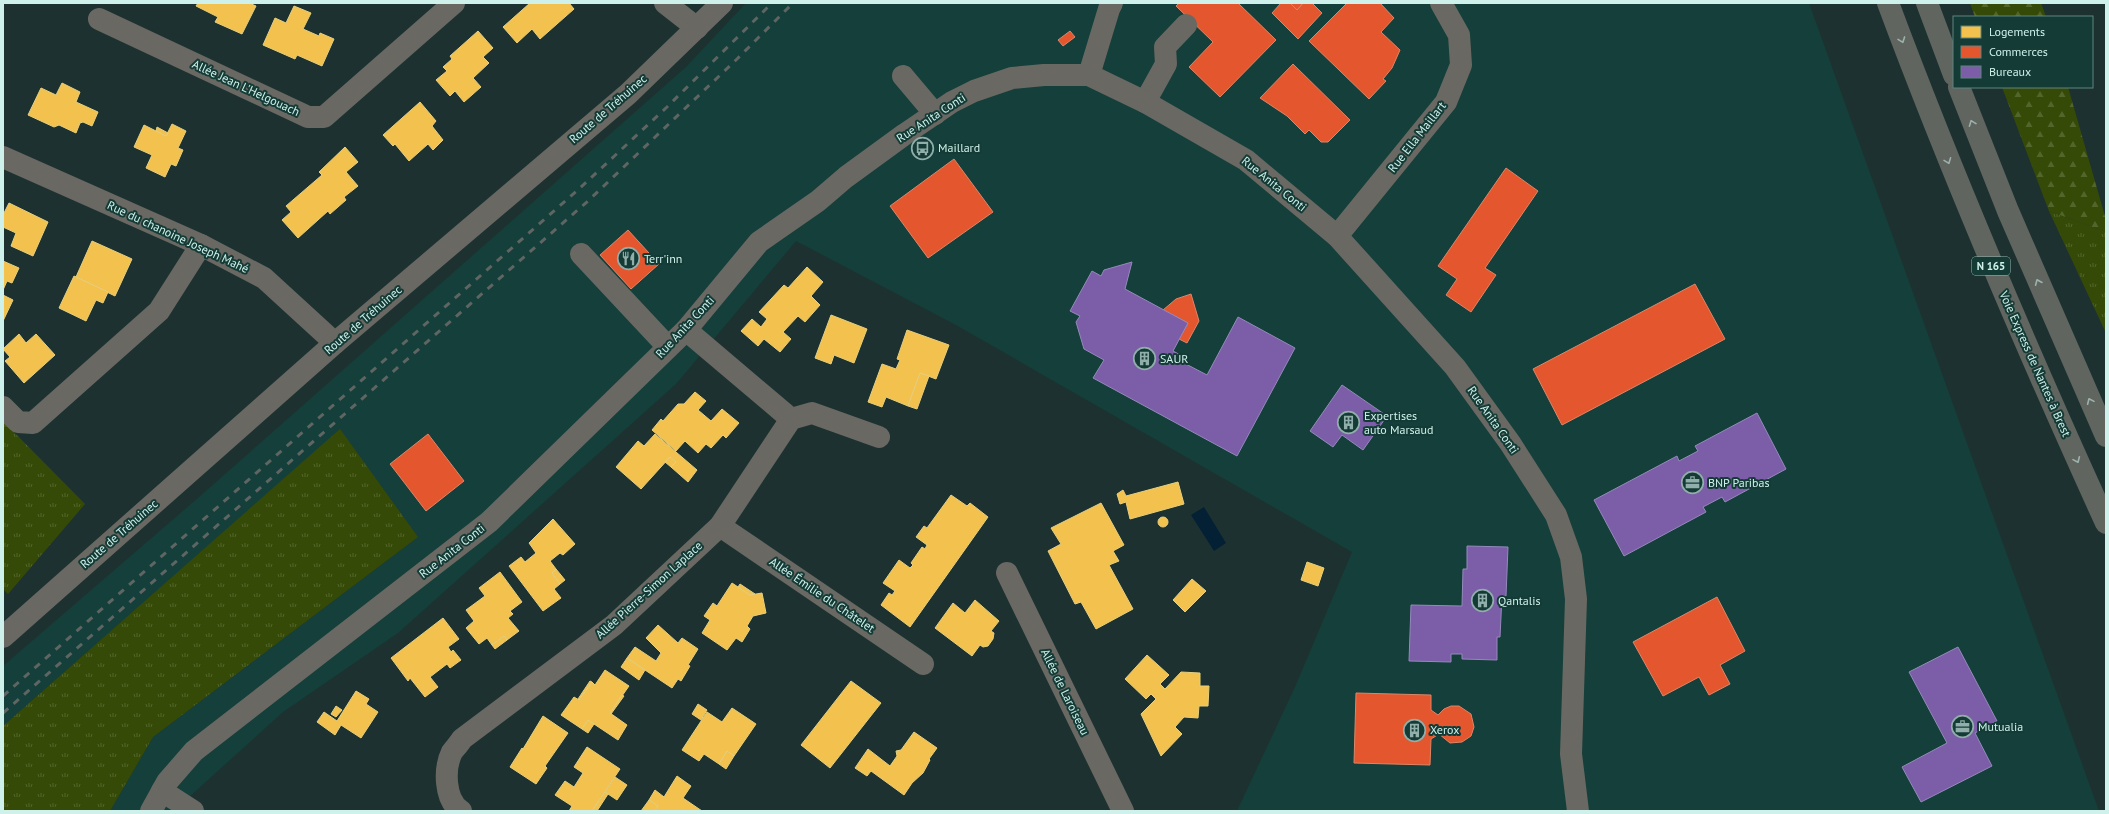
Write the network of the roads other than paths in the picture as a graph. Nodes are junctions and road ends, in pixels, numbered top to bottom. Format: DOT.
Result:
graph roads {
  1 [pos="454,3"];
  2 [pos="665,3"];
  3 [pos="722,3"];
  4 [pos="1112,3"];
  5 [pos="1441,3"];
  6 [pos="1888,3"];
  7 [pos="1927,3"];
  8 [pos="100,19"];
  9 [pos="1186,25"];
  10 [pos="697,28"];
  11 [pos="1953,72"];
  12 [pos="1089,75"];
  13 [pos="903,76"];
  14 [pos="1959,88"];
  15 [pos="1146,102"];
  16 [pos="935,114"];
  17 [pos="3,157"];
  18 [pos="1337,236"];
  19 [pos="201,245"];
  20 [pos="581,254"];
  21 [pos="686,330"];
  22 [pos="335,343"];
  23 [pos="668,347"];
  24 [pos="3,407"];
  25 [pos="791,418"];
  26 [pos="2106,436"];
  27 [pos="879,437"];
  28 [pos="2106,523"];
  29 [pos="720,526"];
  30 [pos="1007,573"];
  31 [pos="3,637"];
  32 [pos="923,664"];
  33 [pos="162,791"];
  34 [pos="151,811"];
  35 [pos="193,811"];
  36 [pos="461,811"];
  37 [pos="1123,811"];
  38 [pos="1578,811"];
  1 -- 8 [label="street, Allée Jean L'Helgouach"];
  2 -- 10 [label="street"];
  3 -- 10 [label="street, Route de Tréhuinec"];
  4 -- 12 [label="street"];
  5 -- 18 [label="street, Rue Ella Maillart"];
  6 -- 28 [label="highway, Voie Express de Nantes à Brest / N 165, one-way"];
  7 -- 11 [label="highway"];
  9 -- 15 [label="street"];
  10 -- 22 [label="street, Route de Tréhuinec"];
  12 -- 15 [label="street, Rue Anita Conti"];
  12 -- 16 [label="street, Rue Anita Conti"];
  13 -- 16 [label="street"];
  26 -- 14 [label="highway, N 165, one-way"];
  15 -- 18 [label="street, Rue Anita Conti"];
  16 -- 21 [label="street, Rue Anita Conti"];
  17 -- 19 [label="street, Rue du chanoine Joseph Mahé"];
  18 -- 38 [label="street, Rue Anita Conti"];
  19 -- 22 [label="street, Rue du chanoine Joseph Mahé"];
  19 -- 24 [label="street"];
  20 -- 23 [label="street"];
  21 -- 23 [label="street, Rue Anita Conti"];
  21 -- 25 [label="street"];
  22 -- 31 [label="street, Route de Tréhuinec"];
  23 -- 33 [label="street, Rue Anita Conti"];
  25 -- 27 [label="street"];
  25 -- 29 [label="street, Allée Pierre-Simon Laplace"];
  29 -- 32 [label="street, Allée Émilie du Châtelet"];
  29 -- 36 [label="street, Allée Pierre-Simon Laplace"];
  30 -- 37 [label="street, Allée de Laroiseau"];
  33 -- 34 [label="street, Rue Anita Conti"];
  33 -- 35 [label="street"];
}
